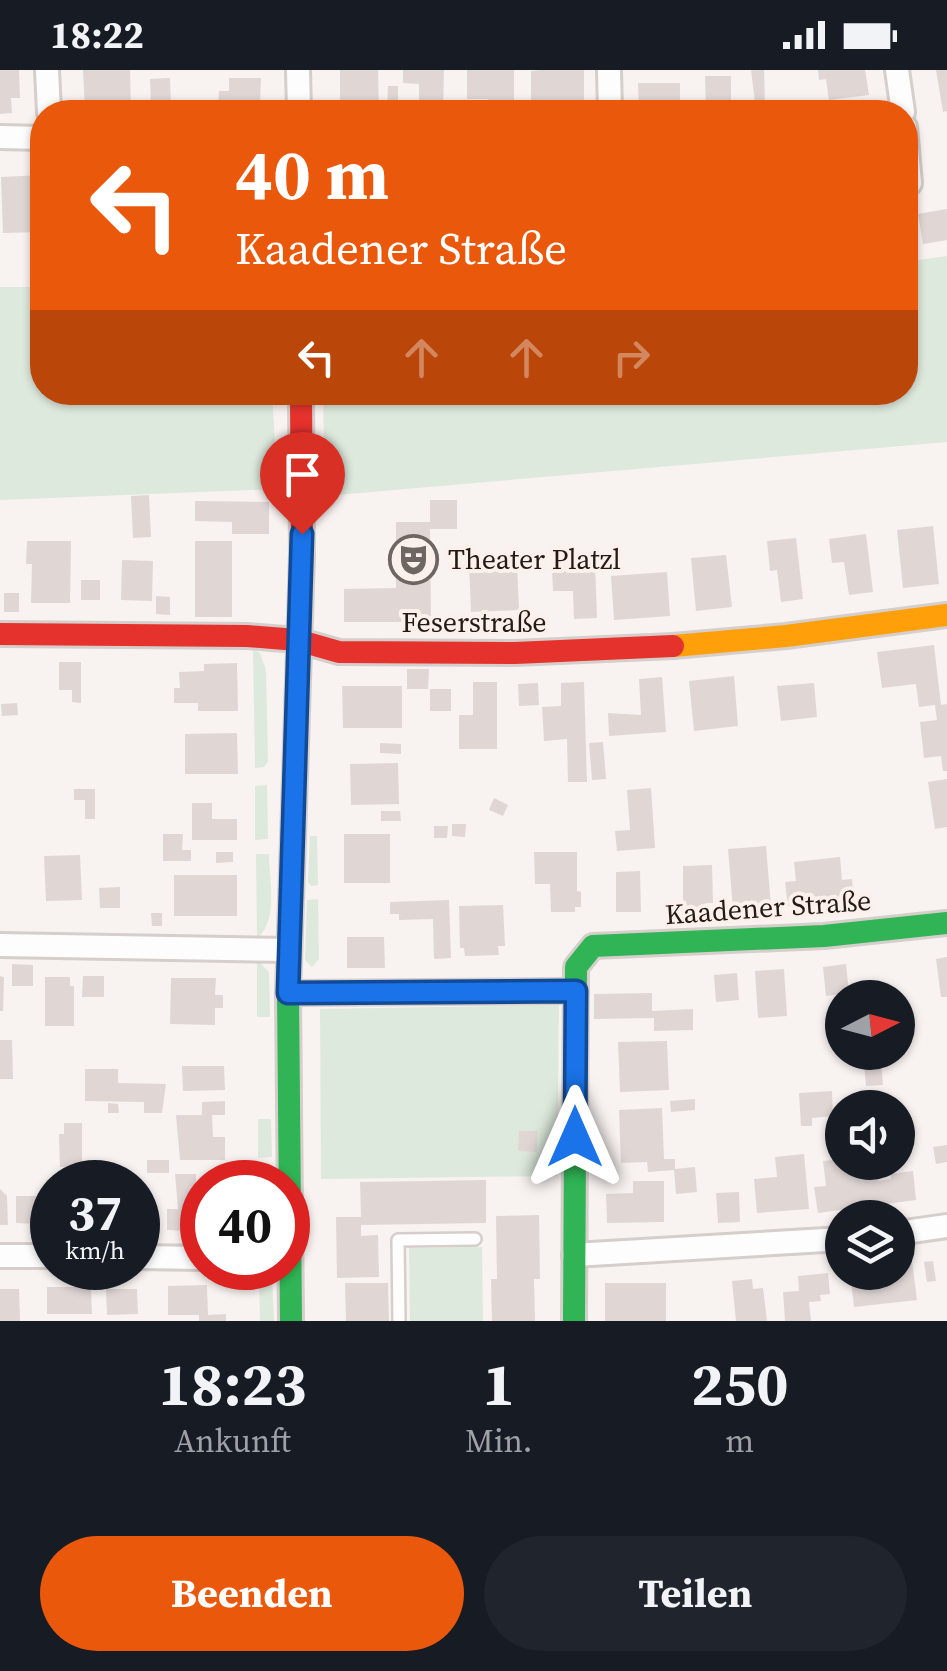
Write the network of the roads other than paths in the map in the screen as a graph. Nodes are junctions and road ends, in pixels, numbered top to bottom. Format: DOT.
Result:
graph roads {
  1 [pos="47,70"];
  2 [pos="298,70"];
  3 [pos="609,70"];
  4 [pos="897,70"];
  5 [pos="48,100"];
  6 [pos="298,100"];
  7 [pos="610,100"];
  8 [pos="901,100"];
  9 [pos="0,137"];
  10 [pos="30,138"];
  11 [pos="301,405"];
  12 [pos="947,615"];
  13 [pos="0,634"];
  14 [pos="297,640"];
  15 [pos="947,923"];
  16 [pos="0,945"];
  17 [pos="289,950"];
  18 [pos="576,991"];
  19 [pos="288,993"];
  20 [pos="289,1160"];
  21 [pos="947,1226"];
  22 [pos="915,1230"];
  23 [pos="475,1239"];
  24 [pos="825,1240"];
  25 [pos="574,1255"];
  26 [pos="0,1256"];
  27 [pos="30,1256"];
  28 [pos="290,1290"];
  29 [pos="291,1321"];
  30 [pos="399,1321"];
  31 [pos="574,1321"];
  1 -- 5 [label="street"];
  2 -- 6 [label="street"];
  3 -- 7 [label="street"];
  4 -- 8 [label="street"];
  9 -- 10 [label="street"];
  11 -- 14 [label="street"];
  12 -- 14 [label="street, Feserstraße"];
  13 -- 14 [label="street, Feserstraße"];
  14 -- 17 [label="street"];
  15 -- 18 [label="street, Kaadener Straße"];
  16 -- 17 [label="street"];
  17 -- 19 [label="street"];
  18 -- 19 [label="street"];
  18 -- 25 [label="street"];
  19 -- 20 [label="street"];
  21 -- 22 [label="street"];
  23 -- 30 [label="lane"];
  24 -- 25 [label="street"];
  25 -- 31 [label="street"];
  26 -- 27 [label="street"];
  28 -- 29 [label="street"];
}
